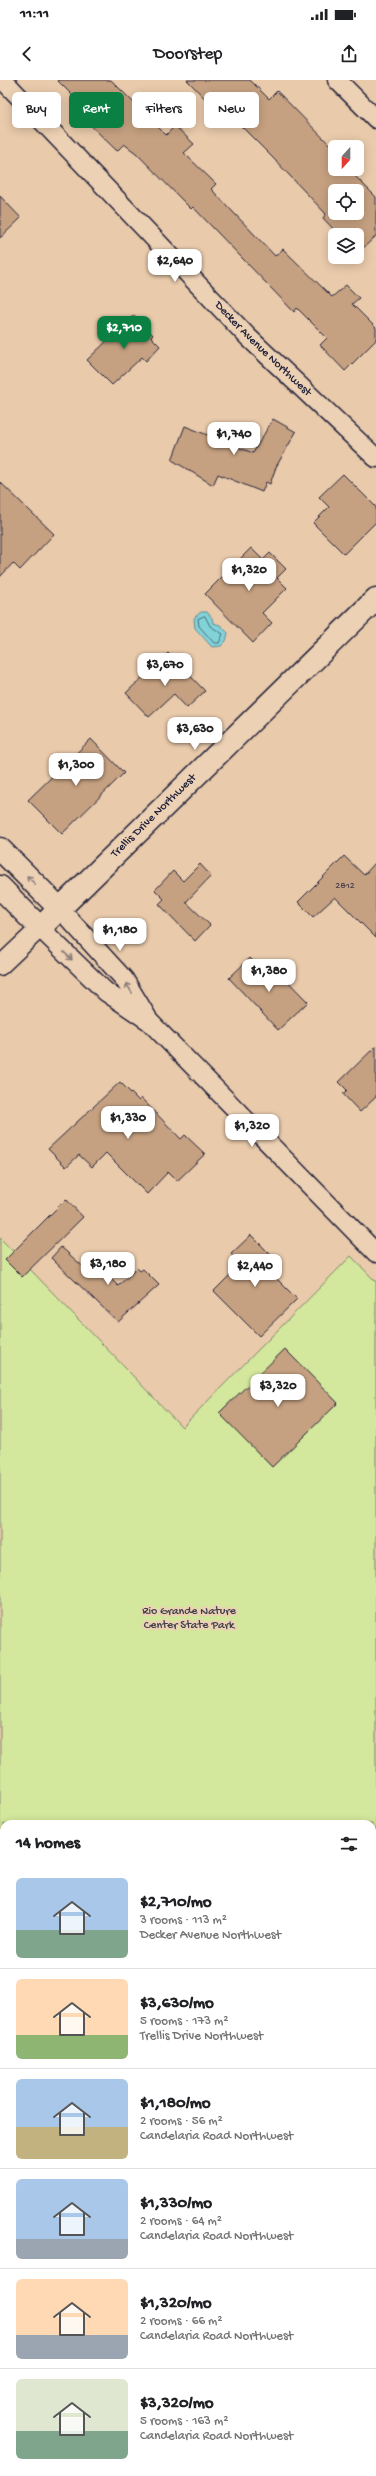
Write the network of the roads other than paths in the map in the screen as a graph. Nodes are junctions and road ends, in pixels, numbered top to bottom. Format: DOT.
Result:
graph roads {
  1 [pos="3,80"];
  2 [pos="337,80"];
  3 [pos="376,119"];
  4 [pos="376,458"];
  5 [pos="376,599"];
  6 [pos="0,849"];
  7 [pos="0,887"];
  8 [pos="59,908"];
  9 [pos="40,928"];
  10 [pos="0,966"];
  11 [pos="150,1021"];
  12 [pos="376,1253"];
  1 -- 4 [label="street, Decker Avenue Northwest"];
  2 -- 3 [label="street"];
  5 -- 8 [label="street, Trellis Drive Northwest"];
  8 -- 6 [label="street, one-way"];
  7 -- 9 [label="street"];
  8 -- 9 [label="street, Trellis Drive Northwest"];
  11 -- 8 [label="street, one-way"];
  9 -- 10 [label="street, Trellis Drive Northwest"];
  9 -- 11 [label="street, one-way"];
  11 -- 12 [label="street"];
}
